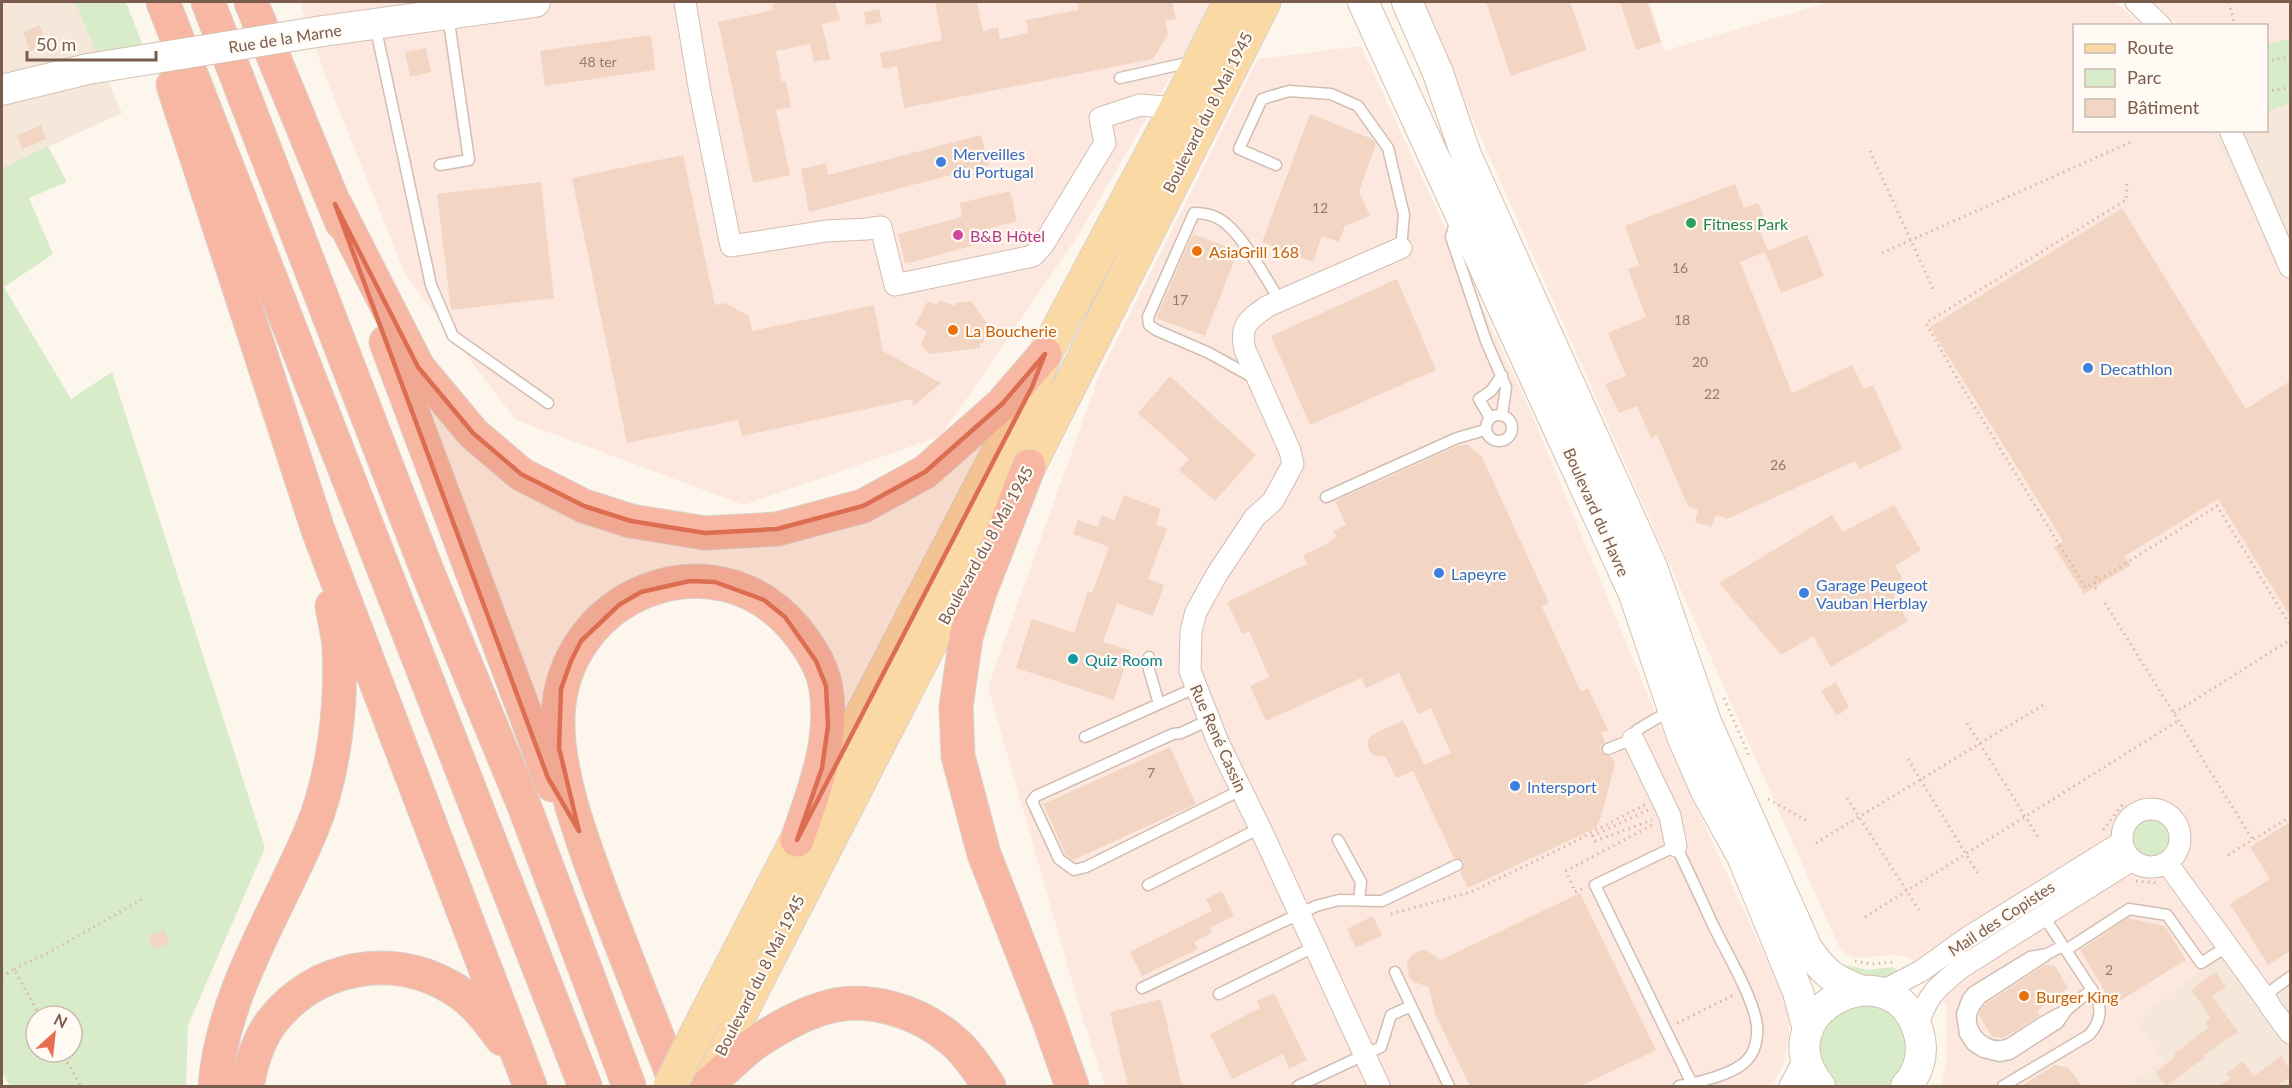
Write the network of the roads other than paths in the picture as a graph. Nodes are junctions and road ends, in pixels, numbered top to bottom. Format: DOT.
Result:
graph roads {
  1 [pos="148,2"];
  2 [pos="163,2"];
  3 [pos="208,2"];
  4 [pos="251,2"];
  5 [pos="535,2"];
  6 [pos="685,2"];
  7 [pos="1264,2"];
  8 [pos="1363,2"];
  9 [pos="1407,2"];
  10 [pos="2136,2"];
  11 [pos="1225,5"];
  12 [pos="453,10"];
  13 [pos="375,24"];
  14 [pos="2159,24"];
  15 [pos="1200,60"];
  16 [pos="1120,78"];
  17 [pos="2,90"];
  18 [pos="1176,108"];
  19 [pos="2231,132"];
  20 [pos="440,165"];
  21 [pos="1276,165"];
  22 [pos="335,204"];
  23 [pos="1459,208"];
  24 [pos="1401,248"];
  25 [pos="2290,267"];
  26 [pos="1280,301"];
  27 [pos="1041,364"];
  28 [pos="1502,375"];
  29 [pos="1258,380"];
  30 [pos="1067,390"];
  31 [pos="548,403"];
  32 [pos="1502,415"];
  33 [pos="1490,418"];
  34 [pos="1485,430"];
  35 [pos="1029,466"];
  36 [pos="1326,497"];
  37 [pos="318,530"];
  38 [pos="1149,657"];
  39 [pos="1195,688"];
  40 [pos="1159,704"];
  41 [pos="1672,710"];
  42 [pos="1209,720"];
  43 [pos="1085,737"];
  44 [pos="1633,739"];
  45 [pos="1608,749"];
  46 [pos="1241,790"];
  47 [pos="1260,828"];
  48 [pos="579,831"];
  49 [pos="797,840"];
  50 [pos="1338,840"];
  51 [pos="1676,846"];
  52 [pos="2127,851"];
  53 [pos="2167,863"];
  54 [pos="1457,865"];
  55 [pos="1148,885"];
  56 [pos="1359,900"];
  57 [pos="1298,914"];
  58 [pos="2043,915"];
  59 [pos="2228,946"];
  60 [pos="1314,947"];
  61 [pos="2064,948"];
  62 [pos="1395,972"];
  63 [pos="2290,977"];
  64 [pos="1142,988"];
  65 [pos="2092,989"];
  66 [pos="1869,992"];
  67 [pos="1219,994"];
  68 [pos="2267,1001"];
  69 [pos="1411,1006"];
  70 [pos="1917,1028"];
  71 [pos="2290,1033"];
  72 [pos="1807,1043"];
  73 [pos="1365,1056"];
  74 [pos="527,1079"];
  75 [pos="1692,1084"];
  76 [pos="1908,1085"];
  77 [pos="215,1086"];
  78 [pos="247,1086"];
  79 [pos="585,1086"];
  80 [pos="629,1086"];
  81 [pos="670,1086"];
  82 [pos="677,1086"];
  83 [pos="705,1086"];
  84 [pos="989,1086"];
  85 [pos="1072,1086"];
  86 [pos="1298,1086"];
  87 [pos="1379,1086"];
  88 [pos="1449,1086"];
  89 [pos="1679,1086"];
  90 [pos="1790,1086"];
  91 [pos="1820,1086"];
  92 [pos="2003,1086"];
  1 -- 37 [label="highway"];
  2 -- 79 [label="highway"];
  3 -- 80 [label="highway"];
  4 -- 22 [label="highway"];
  5 -- 12 [label="main road, Rue de la Marne"];
  6 -- 18 [label="street"];
  7 -- 30 [label="main road, Boulevard du 8 Mai 1945"];
  8 -- 23 [label="main road, Boulevard du Havre"];
  9 -- 66 [label="main road, Boulevard du Havre"];
  10 -- 14 [label="street"];
  11 -- 15 [label="main road, Boulevard du 8 Mai 1945"];
  12 -- 13 [label="main road, Rue de la Marne"];
  12 -- 20 [label="lane"];
  13 -- 17 [label="main road, Rue de la Marne, bridge"];
  13 -- 31 [label="lane"];
  15 -- 16 [label="lane"];
  15 -- 18 [label="main road, Boulevard du 8 Mai 1945"];
  18 -- 27 [label="main road, Boulevard du 8 Mai 1945"];
  19 -- 25 [label="street"];
  21 -- 24 [label="lane"];
  22 -- 27 [label="highway"];
  22 -- 48 [label="highway"];
  23 -- 28 [label="lane"];
  23 -- 41 [label="main road, Boulevard du Havre"];
  24 -- 26 [label="street, Rue René Cassin"];
  26 -- 29 [label="street, Rue René Cassin"];
  26 -- 29 [label="lane"];
  27 -- 30 [label="main road"];
  27 -- 49 [label="main road, Boulevard du 8 Mai 1945"];
  28 -- 32 [label="lane"];
  28 -- 33 [label="lane"];
  29 -- 39 [label="street, Rue René Cassin"];
  30 -- 35 [label="main road, Boulevard du 8 Mai 1945"];
  32 -- 33 [label="lane"];
  32 -- 34 [label="lane"];
  33 -- 34 [label="lane"];
  34 -- 36 [label="lane"];
  35 -- 83 [label="main road, Boulevard du 8 Mai 1945"];
  35 -- 85 [label="highway"];
  37 -- 74 [label="highway"];
  37 -- 77 [label="highway"];
  38 -- 40 [label="lane"];
  39 -- 40 [label="lane"];
  39 -- 42 [label="street, Rue René Cassin"];
  40 -- 43 [label="lane"];
  41 -- 44 [label="lane"];
  41 -- 72 [label="main road, Boulevard du Havre"];
  42 -- 46 [label="street, Rue René Cassin"];
  42 -- 46 [label="lane"];
  44 -- 45 [label="lane"];
  44 -- 51 [label="street"];
  46 -- 47 [label="street, Rue René Cassin"];
  47 -- 55 [label="lane"];
  47 -- 57 [label="street, Rue René Cassin"];
  48 -- 49 [label="highway"];
  48 -- 82 [label="highway"];
  49 -- 81 [label="main road, Boulevard du 8 Mai 1945, bridge"];
  50 -- 56 [label="lane"];
  51 -- 75 [label="lane"];
  51 -- 75 [label="lane"];
  52 -- 53 [label="street"];
  52 -- 53 [label="street"];
  52 -- 58 [label="street, Mail des Copistes"];
  52 -- 66 [label="street, Mail des Copistes"];
  53 -- 59 [label="street"];
  54 -- 56 [label="lane"];
  56 -- 57 [label="lane"];
  57 -- 60 [label="street, Rue René Cassin"];
  57 -- 64 [label="lane"];
  58 -- 61 [label="lane"];
  58 -- 70 [label="street, Mail des Copistes"];
  59 -- 61 [label="lane"];
  59 -- 68 [label="street"];
  60 -- 67 [label="lane"];
  60 -- 73 [label="street, Rue René Cassin"];
  61 -- 65 [label="lane"];
  61 -- 65 [label="lane"];
  62 -- 69 [label="lane"];
  63 -- 68 [label="lane"];
  65 -- 92 [label="lane"];
  66 -- 70 [label="main road, Boulevard du Havre"];
  66 -- 72 [label="main road"];
  68 -- 71 [label="street"];
  69 -- 73 [label="lane"];
  69 -- 88 [label="lane"];
  70 -- 76 [label="main road"];
  72 -- 90 [label="street"];
  72 -- 91 [label="main road, Boulevard du Havre"];
  73 -- 86 [label="lane"];
  73 -- 87 [label="street, Rue René Cassin"];
  74 -- 78 [label="highway"];
  75 -- 89 [label="lane"];
  83 -- 84 [label="highway"];
}
